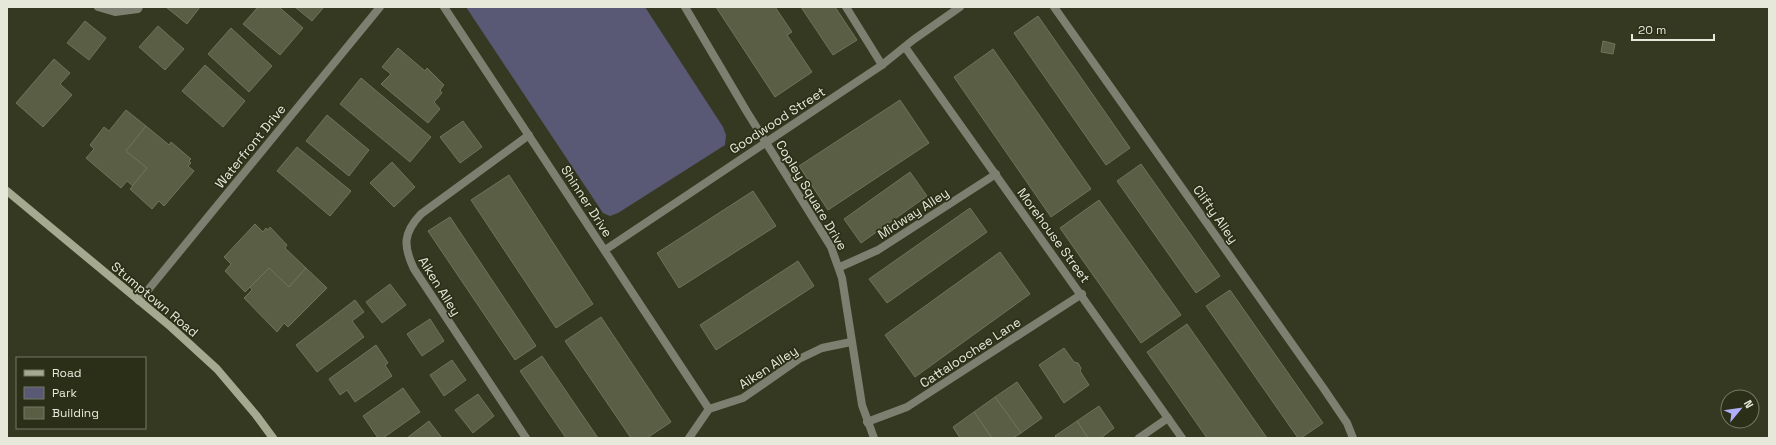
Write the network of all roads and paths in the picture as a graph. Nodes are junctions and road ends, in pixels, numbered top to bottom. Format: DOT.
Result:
graph roads {
  1 [pos="98,7"];
  2 [pos="139,7"];
  3 [pos="380,7"];
  4 [pos="444,7"];
  5 [pos="685,7"];
  6 [pos="846,7"];
  7 [pos="960,7"];
  8 [pos="1054,7"];
  9 [pos="905,47"];
  10 [pos="882,66"];
  11 [pos="529,135"];
  12 [pos="766,142"];
  13 [pos="996,174"];
  14 [pos="7,191"];
  15 [pos="605,250"];
  16 [pos="840,267"];
  17 [pos="1082,294"];
  18 [pos="139,301"];
  19 [pos="851,342"];
  20 [pos="709,409"];
  21 [pos="1168,418"];
  22 [pos="867,422"];
  23 [pos="273,438"];
  24 [pos="526,438"];
  25 [pos="689,438"];
  26 [pos="874,438"];
  27 [pos="1139,438"];
  28 [pos="1182,438"];
  29 [pos="1353,438"];
  1 -- 2 [label="street"];
  3 -- 18 [label="street, Waterfront Drive"];
  4 -- 11 [label="street, Shinner Drive"];
  5 -- 12 [label="street, Copley Square Drive"];
  6 -- 10 [label="street"];
  7 -- 9 [label="street, Goodwood Street"];
  8 -- 29 [label="street, Clifty Alley"];
  9 -- 10 [label="street, Goodwood Street"];
  9 -- 13 [label="street, Morehouse Street"];
  10 -- 12 [label="street, Goodwood Street"];
  11 -- 15 [label="street, Shinner Drive"];
  11 -- 24 [label="street, Aiken Alley"];
  12 -- 15 [label="street, Goodwood Street"];
  12 -- 16 [label="street, Copley Square Drive"];
  13 -- 16 [label="street, Midway Alley"];
  13 -- 17 [label="street, Morehouse Street"];
  14 -- 18 [label="street, Stumptown Road"];
  15 -- 20 [label="street, Shinner Drive"];
  16 -- 19 [label="street, Copley Square Drive"];
  17 -- 21 [label="street, Morehouse Street"];
  17 -- 22 [label="street, Cattaloochee Lane"];
  18 -- 23 [label="street, Stumptown Road"];
  19 -- 20 [label="street, Aiken Alley"];
  19 -- 22 [label="street, Copley Square Drive"];
  20 -- 25 [label="street"];
  21 -- 27 [label="street"];
  21 -- 28 [label="street, Morehouse Street"];
  22 -- 26 [label="street, Copley Square Drive"];
}
